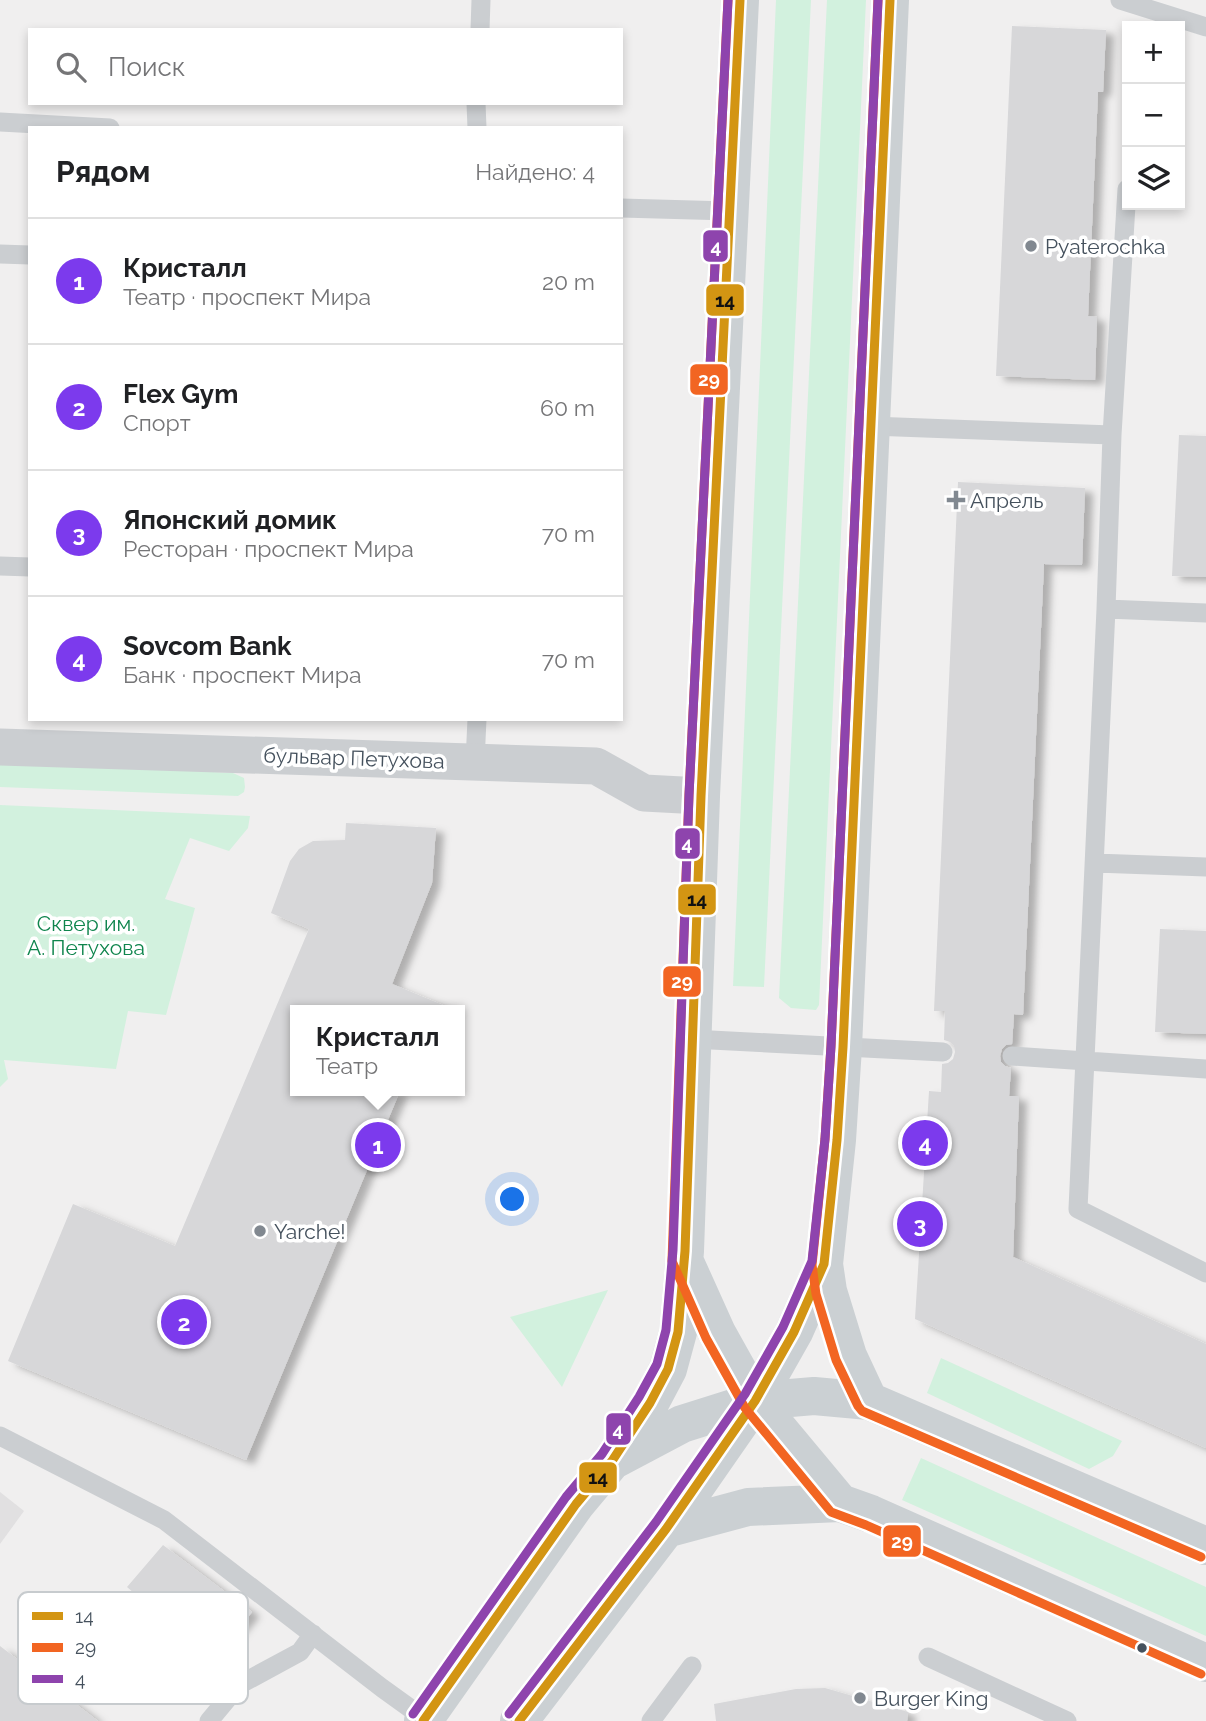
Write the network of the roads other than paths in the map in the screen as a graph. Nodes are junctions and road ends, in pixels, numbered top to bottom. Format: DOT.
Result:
graph roads {
  1 [pos="481,0"];
  2 [pos="740,0"];
  3 [pos="890,0"];
  4 [pos="1132,2"];
  5 [pos="1136,21"];
  6 [pos="1206,27"];
  7 [pos="480,28"];
  8 [pos="476,105"];
  9 [pos="0,122"];
  10 [pos="73,126"];
  11 [pos="477,126"];
  12 [pos="623,208"];
  13 [pos="1126,210"];
  14 [pos="729,211"];
  15 [pos="0,254"];
  16 [pos="28,255"];
  17 [pos="870,426"];
  18 [pos="1112,435"];
  19 [pos="0,566"];
  20 [pos="28,567"];
  21 [pos="1106,609"];
  22 [pos="1206,612"];
  23 [pos="477,721"];
  24 [pos="0,747"];
  25 [pos="475,762"];
  26 [pos="701,796"];
  27 [pos="1095,863"];
  28 [pos="1206,867"];
  29 [pos="692,1039"];
  30 [pos="843,1047"];
  31 [pos="943,1052"];
  32 [pos="1012,1056"];
  33 [pos="1085,1062"];
  34 [pos="1206,1069"];
  35 [pos="684,1260"];
  36 [pos="824,1264"];
  37 [pos="1206,1273"];
  38 [pos="755,1401"];
  39 [pos="869,1401"];
  40 [pos="0,1436"];
  41 [pos="612,1461"];
  42 [pos="841,1503"];
  43 [pos="666,1529"];
  44 [pos="1206,1546"];
  45 [pos="313,1634"];
  46 [pos="928,1657"];
  47 [pos="1206,1663"];
  48 [pos="692,1666"];
  49 [pos="248,1680"];
  50 [pos="223,1704"];
  51 [pos="424,1720"];
  52 [pos="209,1721"];
  53 [pos="519,1721"];
  54 [pos="651,1721"];
  55 [pos="1067,1721"];
  1 -- 7 [label="lane"];
  2 -- 14 [label="main road"];
  3 -- 17 [label="main road"];
  4 -- 5 [label="lane"];
  4 -- 6 [label="lane"];
  8 -- 11 [label="lane"];
  9 -- 10 [label="lane"];
  12 -- 14 [label="lane"];
  13 -- 18 [label="lane"];
  14 -- 26 [label="main road"];
  15 -- 16 [label="lane"];
  17 -- 18 [label="lane"];
  17 -- 30 [label="main road"];
  18 -- 21 [label="lane"];
  19 -- 20 [label="lane"];
  21 -- 22 [label="lane"];
  21 -- 27 [label="lane"];
  23 -- 25 [label="lane"];
  24 -- 25 [label="street, бульвар Петухова"];
  25 -- 26 [label="street, бульвар Петухова"];
  26 -- 29 [label="main road"];
  27 -- 28 [label="lane"];
  27 -- 33 [label="lane"];
  29 -- 30 [label="lane"];
  29 -- 35 [label="main road"];
  30 -- 31 [label="lane"];
  30 -- 36 [label="main road"];
  32 -- 33 [label="lane"];
  33 -- 34 [label="lane"];
  33 -- 37 [label="lane"];
  35 -- 38 [label="main road"];
  35 -- 41 [label="main road"];
  36 -- 38 [label="main road"];
  36 -- 39 [label="main road"];
  38 -- 39 [label="main road"];
  38 -- 41 [label="main road"];
  38 -- 42 [label="main road"];
  38 -- 43 [label="main road"];
  39 -- 44 [label="main road"];
  40 -- 45 [label="lane"];
  41 -- 51 [label="main road"];
  42 -- 43 [label="main road"];
  42 -- 47 [label="main road"];
  43 -- 53 [label="main road"];
  45 -- 49 [label="lane"];
  45 -- 51 [label="lane"];
  46 -- 55 [label="lane"];
  48 -- 54 [label="lane"];
  50 -- 52 [label="lane"];
}
